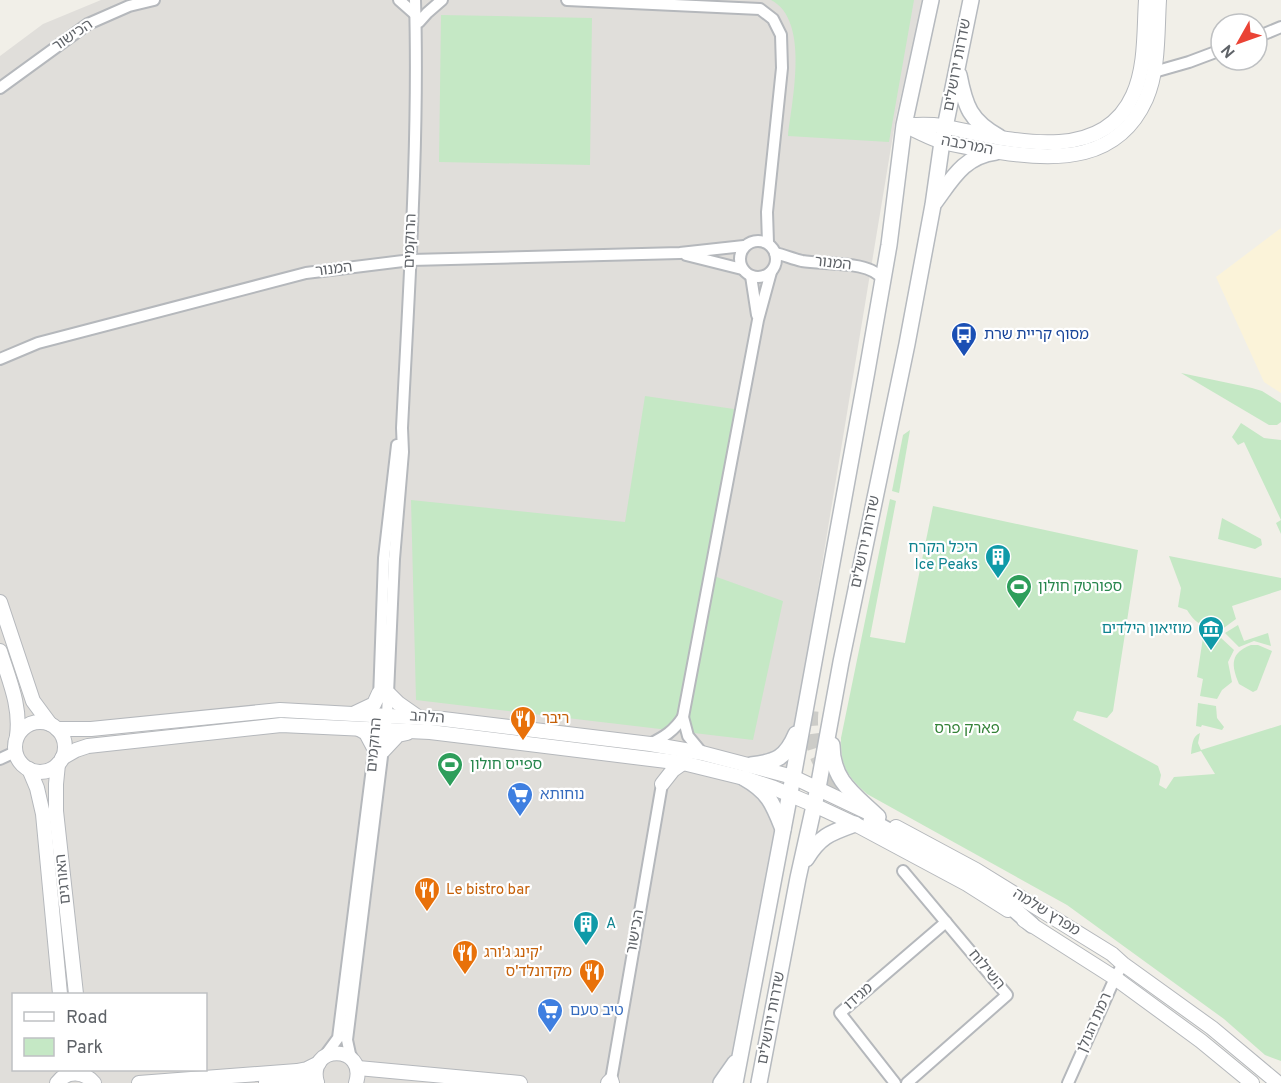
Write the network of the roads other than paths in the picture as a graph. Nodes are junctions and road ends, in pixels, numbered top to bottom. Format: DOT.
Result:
graph roads {
  1 [pos="154,0"];
  2 [pos="399,0"];
  3 [pos="415,0"];
  4 [pos="422,0"];
  5 [pos="442,0"];
  6 [pos="567,0"];
  7 [pos="931,0"];
  8 [pos="971,0"];
  9 [pos="1146,0"];
  10 [pos="1159,0"];
  11 [pos="417,19"];
  12 [pos="1209,54"];
  13 [pos="957,69"];
  14 [pos="1154,72"];
  15 [pos="0,88"];
  16 [pos="904,125"];
  17 [pos="944,134"];
  18 [pos="997,144"];
  19 [pos="933,205"];
  20 [pos="767,212"];
  21 [pos="756,240"];
  22 [pos="768,243"];
  23 [pos="744,246"];
  24 [pos="889,246"];
  25 [pos="680,253"];
  26 [pos="775,253"];
  27 [pos="411,260"];
  28 [pos="802,261"];
  29 [pos="865,267"];
  30 [pos="742,269"];
  31 [pos="773,270"];
  32 [pos="751,276"];
  33 [pos="882,280"];
  34 [pos="758,320"];
  35 [pos="0,359"];
  36 [pos="0,602"];
  37 [pos="0,651"];
  38 [pos="384,693"];
  39 [pos="809,704"];
  40 [pos="832,712"];
  41 [pos="355,713"];
  42 [pos="683,717"];
  43 [pos="381,723"];
  44 [pos="416,724"];
  45 [pos="53,726"];
  46 [pos="357,728"];
  47 [pos="17,737"];
  48 [pos="650,744"];
  49 [pos="379,750"];
  50 [pos="15,752"];
  51 [pos="702,753"];
  52 [pos="0,759"];
  53 [pos="648,759"];
  54 [pos="60,761"];
  55 [pos="683,764"];
  56 [pos="29,770"];
  57 [pos="748,771"];
  58 [pos="793,777"];
  59 [pos="662,784"];
  60 [pos="818,788"];
  61 [pos="789,795"];
  62 [pos="814,805"];
  63 [pos="874,819"];
  64 [pos="855,824"];
  65 [pos="783,830"];
  66 [pos="903,871"];
  67 [pos="798,878"];
  68 [pos="946,922"];
  69 [pos="1032,926"];
  70 [pos="1123,964"];
  71 [pos="1115,978"];
  72 [pos="60,993"];
  73 [pos="76,993"];
  74 [pos="741,1053"];
  75 [pos="321,1060"];
  76 [pos="356,1065"];
  77 [pos="64,1076"];
  78 [pos="88,1076"];
  79 [pos="610,1082"];
  80 [pos="1279,1082"];
  81 [pos="139,1083"];
  82 [pos="266,1083"];
  83 [pos="317,1083"];
  84 [pos="356,1083"];
  85 [pos="520,1083"];
  86 [pos="721,1083"];
  87 [pos="735,1083"];
  88 [pos="759,1083"];
  89 [pos="896,1083"];
  90 [pos="908,1083"];
  91 [pos="1068,1083"];
  92 [pos="1252,1083"];
  1 -- 15 [label="street, הכישור"];
  2 -- 11 [label="street"];
  3 -- 11 [label="street, הרוקמים"];
  4 -- 11 [label="street, הרוקמים"];
  5 -- 11 [label="street"];
  6 -- 20 [label="street"];
  7 -- 16 [label="main road, שדרות ירושלים"];
  8 -- 13 [label="main road, שדרות ירושלים"];
  9 -- 18 [label="street, המרכבה"];
  10 -- 14 [label="street, המרכבה"];
  11 -- 27 [label="street, הרוקמים"];
  12 -- 14 [label="street"];
  13 -- 17 [label="main road, שדרות ירושלים"];
  13 -- 18 [label="main road"];
  14 -- 18 [label="street, המרכבה"];
  16 -- 17 [label="street, המרכבה"];
  16 -- 24 [label="main road, שדרות ירושלים"];
  17 -- 18 [label="street, המרכבה"];
  17 -- 19 [label="main road, שדרות ירושלים"];
  18 -- 19 [label="main road"];
  19 -- 40 [label="main road, שדרות ירושלים"];
  20 -- 21 [label="street"];
  20 -- 22 [label="street"];
  21 -- 22 [label="street"];
  21 -- 23 [label="street"];
  22 -- 26 [label="street"];
  23 -- 25 [label="street, המנור"];
  23 -- 30 [label="street"];
  24 -- 29 [label="street, המנור"];
  24 -- 33 [label="main road, שדרות ירושלים"];
  25 -- 27 [label="street, המנור"];
  25 -- 30 [label="street, המנור"];
  26 -- 28 [label="street, המנור"];
  26 -- 31 [label="street"];
  27 -- 35 [label="street, המנור"];
  27 -- 38 [label="street, הרוקמים"];
  28 -- 29 [label="street, המנור"];
  28 -- 31 [label="street, המנור"];
  29 -- 33 [label="street, המנור"];
  30 -- 32 [label="street"];
  31 -- 32 [label="street"];
  31 -- 34 [label="street"];
  32 -- 34 [label="street"];
  33 -- 39 [label="main road, שדרות ירושלים"];
  34 -- 42 [label="street"];
  36 -- 45 [label="street"];
  37 -- 47 [label="street"];
  38 -- 41 [label="street"];
  38 -- 43 [label="street, הרוקמים"];
  38 -- 44 [label="street"];
  39 -- 57 [label="main road"];
  39 -- 58 [label="main road, שדרות ירושלים"];
  40 -- 60 [label="main road, שדרות ירושלים"];
  40 -- 63 [label="main road"];
  41 -- 43 [label="street, הלהב"];
  41 -- 45 [label="street, הלהב"];
  42 -- 48 [label="street"];
  42 -- 51 [label="street"];
  43 -- 44 [label="street, הלהב"];
  43 -- 46 [label="street, הלהב"];
  43 -- 49 [label="street, הרוקמים"];
  44 -- 48 [label="street, הלהב"];
  44 -- 49 [label="street"];
  44 -- 53 [label="street, הלהב"];
  45 -- 47 [label="street"];
  45 -- 54 [label="street"];
  46 -- 49 [label="street"];
  46 -- 54 [label="street, הלהב"];
  47 -- 50 [label="street"];
  48 -- 51 [label="street, הלהב"];
  49 -- 75 [label="street, הרוקמים"];
  49 -- 76 [label="street, הרוקמים"];
  50 -- 52 [label="street"];
  50 -- 56 [label="street"];
  51 -- 57 [label="street, הלהב"];
  53 -- 55 [label="street, הלהב"];
  53 -- 59 [label="street"];
  54 -- 56 [label="street"];
  54 -- 73 [label="street, האורגים"];
  55 -- 57 [label="street, הלהב"];
  55 -- 59 [label="street"];
  56 -- 72 [label="street, האורגים"];
  57 -- 58 [label="street, הלהב"];
  57 -- 61 [label="street, הלהב"];
  57 -- 65 [label="main road"];
  58 -- 60 [label="street, מפרץ שלמה"];
  58 -- 61 [label="main road, שדרות ירושלים"];
  59 -- 79 [label="street, הכישור"];
  60 -- 62 [label="main road, שדרות ירושלים"];
  60 -- 63 [label="street, מפרץ שלמה"];
  61 -- 62 [label="street, מפרץ שלמה"];
  61 -- 65 [label="main road, שדרות ירושלים"];
  62 -- 64 [label="street, מפרץ שלמה"];
  62 -- 67 [label="main road, שדרות ירושלים"];
  63 -- 69 [label="main road"];
  63 -- 70 [label="street, מפרץ שלמה"];
  64 -- 67 [label="main road"];
  64 -- 69 [label="street, מפרץ שלמה"];
  65 -- 74 [label="main road, שדרות ירושלים"];
  66 -- 68 [label="street, השילוח"];
  67 -- 88 [label="main road, שדרות ירושלים"];
  68 -- 89 [label="street, מגידו"];
  68 -- 90 [label="street, השילוח"];
  69 -- 71 [label="street, מפרץ שלמה"];
  70 -- 71 [label="street, רמת הגולן"];
  70 -- 80 [label="street, מפרץ שלמה"];
  71 -- 91 [label="street, רמת הגולן"];
  71 -- 92 [label="street, מפרץ שלמה"];
  74 -- 86 [label="main road"];
  74 -- 87 [label="main road, שדרות ירושלים"];
  75 -- 76 [label="street"];
  75 -- 81 [label="street"];
  75 -- 83 [label="street"];
  76 -- 84 [label="street"];
  76 -- 85 [label="street"];
  77 -- 78 [label="street"];
  82 -- 83 [label="street"];
}
